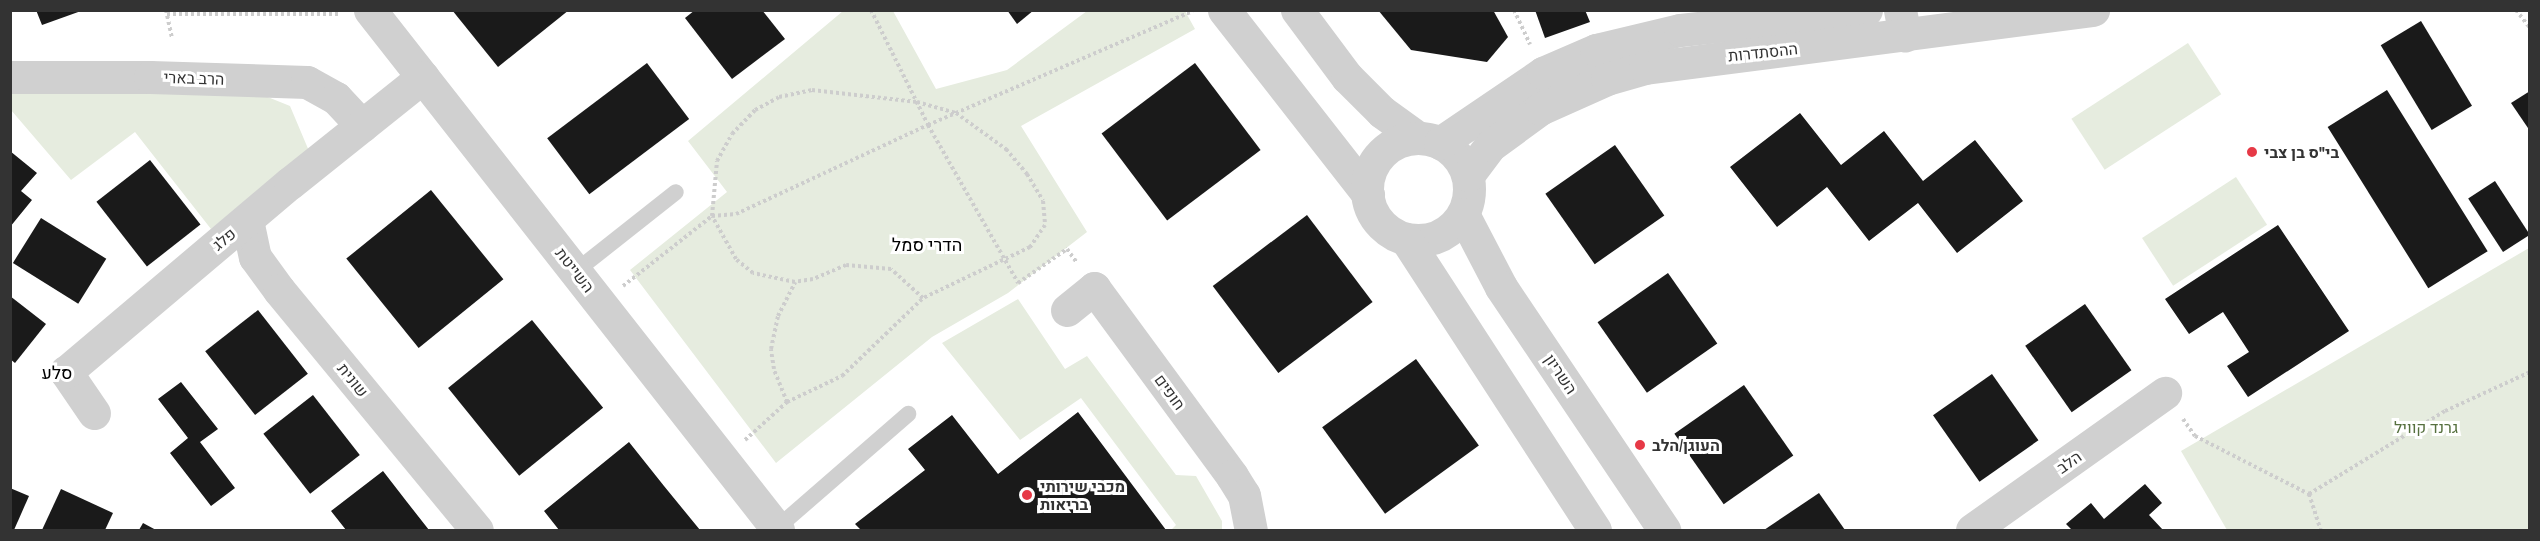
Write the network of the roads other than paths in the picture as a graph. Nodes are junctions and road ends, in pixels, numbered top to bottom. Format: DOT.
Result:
graph roads {
  1 [pos="1224,10"];
  2 [pos="1297,10"];
  3 [pos="1866,10"];
  4 [pos="2093,10"];
  5 [pos="372,13"];
  6 [pos="1902,23"];
  7 [pos="10,77"];
  8 [pos="423,77"];
  9 [pos="362,126"];
  10 [pos="1429,141"];
  11 [pos="1468,176"];
  12 [pos="676,192"];
  13 [pos="1368,194"];
  14 [pos="1463,214"];
  15 [pos="247,220"];
  16 [pos="1406,239"];
  17 [pos="576,271"];
  18 [pos="1067,310"];
  19 [pos="2165,393"];
  20 [pos="94,413"];
  21 [pos="908,414"];
  22 [pos="778,529"];
  23 [pos="477,531"];
  24 [pos="1251,531"];
  25 [pos="1595,531"];
  26 [pos="1664,531"];
  27 [pos="1972,531"];
  1 -- 13 [label="street"];
  2 -- 10 [label="street"];
  3 -- 10 [label="street, ההסתדרות"];
  4 -- 6 [label="street, ההסתדרות"];
  5 -- 8 [label="street, השייטת"];
  6 -- 11 [label="street, ההסתדרות"];
  7 -- 9 [label="street, הרב בארי"];
  8 -- 9 [label="street, פלג"];
  8 -- 17 [label="street, השייטת"];
  9 -- 15 [label="street, פלג"];
  10 -- 11 [label="street"];
  10 -- 13 [label="street"];
  11 -- 14 [label="street"];
  12 -- 17 [label="lane"];
  13 -- 16 [label="street"];
  14 -- 16 [label="street"];
  14 -- 26 [label="street, השריון"];
  15 -- 20 [label="street, פלג"];
  15 -- 23 [label="street, שונית"];
  16 -- 25 [label="street"];
  17 -- 22 [label="street, השייטת"];
  18 -- 24 [label="street, חופים"];
  19 -- 27 [label="street, הלב"];
  21 -- 22 [label="lane"];
}
